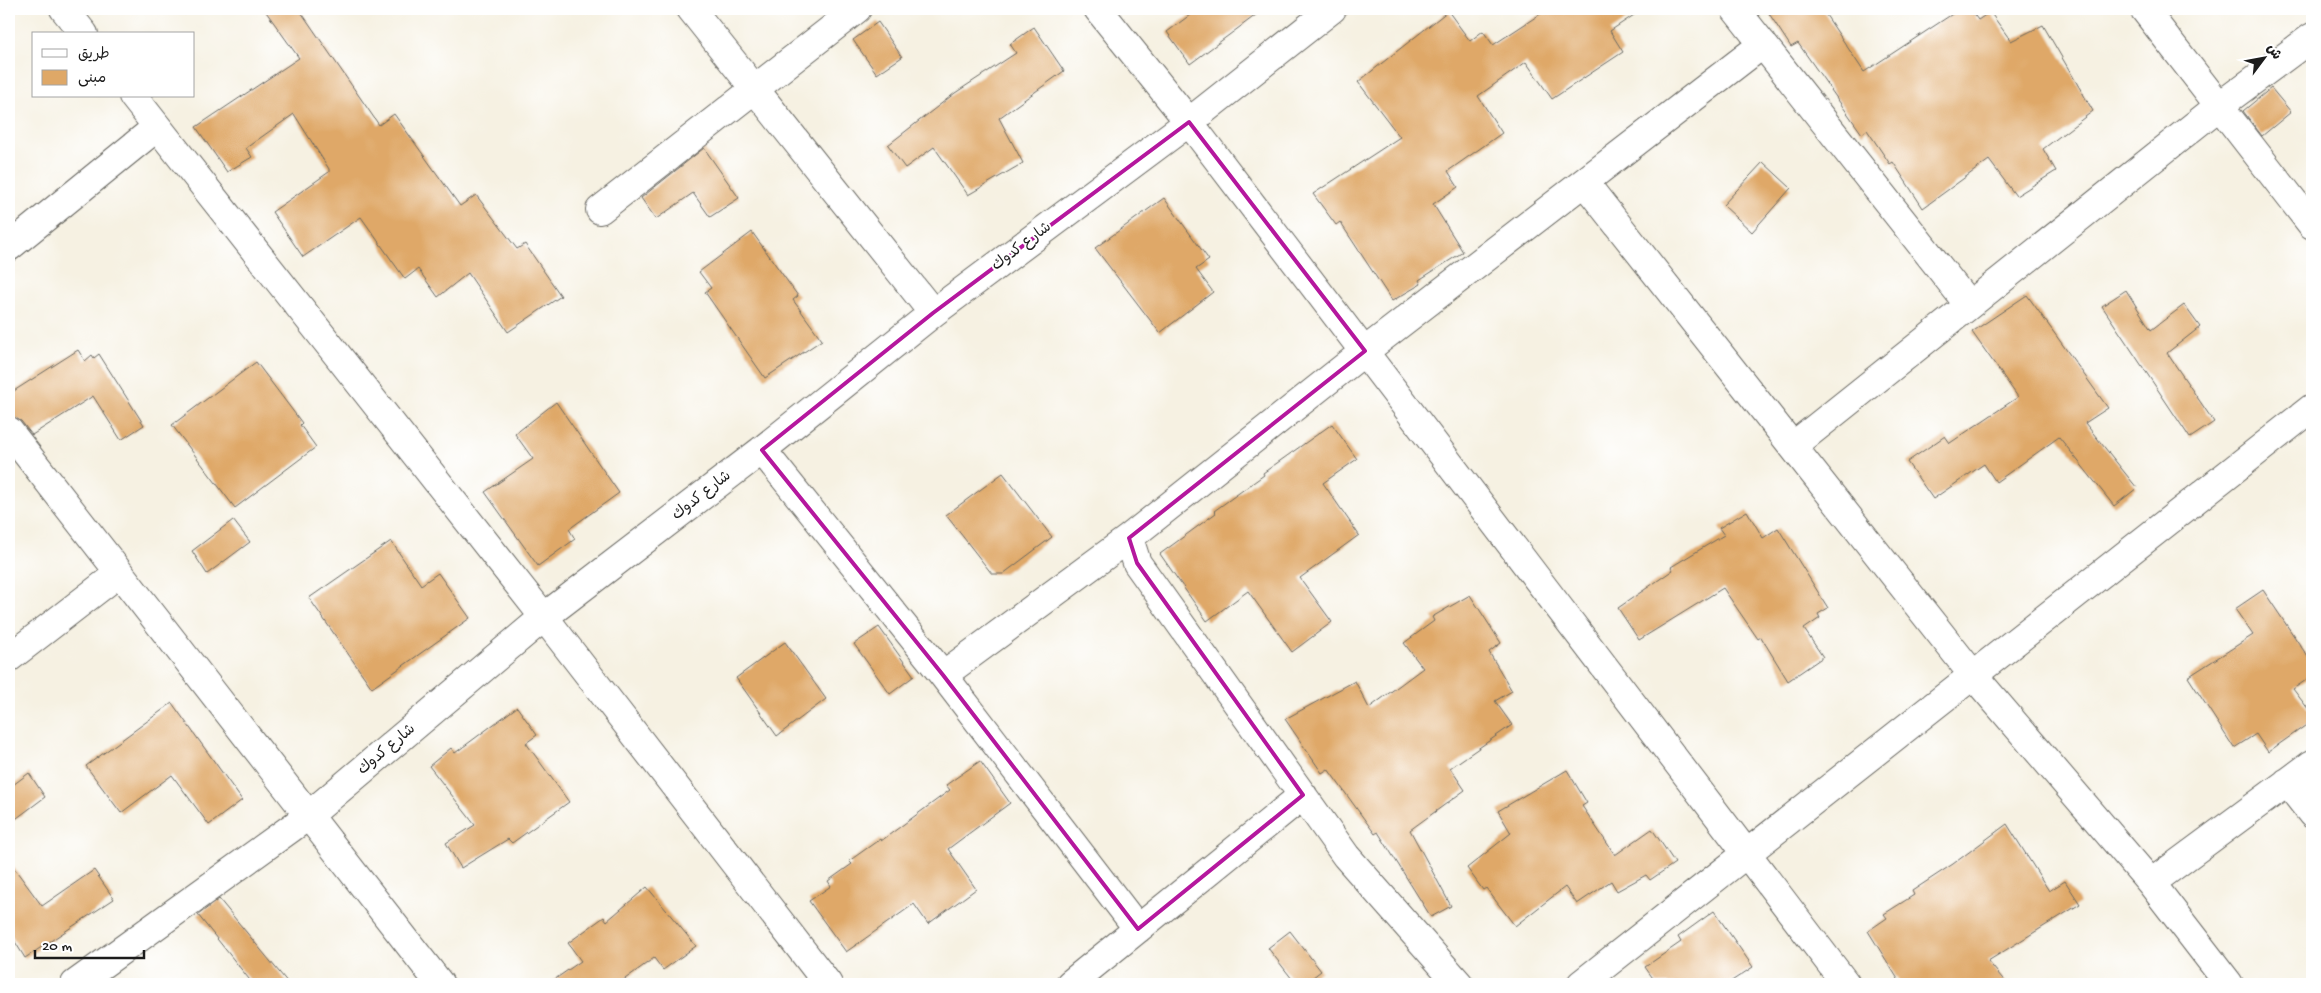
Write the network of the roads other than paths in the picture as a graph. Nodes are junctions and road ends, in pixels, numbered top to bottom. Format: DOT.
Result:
graph roads {
  1 [pos="64,9"];
  2 [pos="691,9"];
  3 [pos="857,9"];
  4 [pos="1098,9"];
  5 [pos="1332,9"];
  6 [pos="1735,9"];
  7 [pos="2144,9"];
  8 [pos="82,32"];
  9 [pos="2312,37"];
  10 [pos="1763,44"];
  11 [pos="755,89"];
  12 [pos="135,98"];
  13 [pos="2220,106"];
  14 [pos="1189,122"];
  15 [pos="157,126"];
  16 [pos="1584,182"];
  17 [pos="600,210"];
  18 [pos="2312,225"];
  19 [pos="9,247"];
  20 [pos="1969,305"];
  21 [pos="933,313"];
  22 [pos="1364,351"];
  23 [pos="2312,408"];
  24 [pos="9,431"];
  25 [pos="1793,446"];
  26 [pos="762,450"];
  27 [pos="1129,538"];
  28 [pos="119,573"];
  29 [pos="544,617"];
  30 [pos="9,658"];
  31 [pos="943,675"];
  32 [pos="1973,675"];
  33 [pos="2312,764"];
  34 [pos="2288,782"];
  35 [pos="1303,795"];
  36 [pos="2312,814"];
  37 [pos="308,816"];
  38 [pos="1747,854"];
  39 [pos="2151,884"];
  40 [pos="1138,929"];
  41 [pos="75,984"];
  42 [pos="440,984"];
  43 [pos="828,984"];
  44 [pos="1070,984"];
  45 [pos="1459,984"];
  46 [pos="1581,984"];
  47 [pos="1846,984"];
  48 [pos="2229,984"];
  1 -- 8 [label="street"];
  2 -- 11 [label="street"];
  3 -- 11 [label="street"];
  4 -- 14 [label="street"];
  5 -- 14 [label="street, شارع كدوك"];
  6 -- 10 [label="street"];
  7 -- 13 [label="street"];
  9 -- 13 [label="street"];
  10 -- 16 [label="street"];
  10 -- 20 [label="street"];
  11 -- 17 [label="street"];
  11 -- 21 [label="street"];
  12 -- 15 [label="street"];
  13 -- 18 [label="street"];
  13 -- 20 [label="street"];
  14 -- 21 [label="street, شارع كدوك"];
  14 -- 22 [label="street"];
  15 -- 19 [label="street"];
  15 -- 29 [label="street"];
  16 -- 22 [label="street"];
  16 -- 25 [label="street"];
  20 -- 25 [label="street"];
  21 -- 26 [label="street, شارع كدوك"];
  22 -- 27 [label="street"];
  22 -- 38 [label="street"];
  23 -- 32 [label="street"];
  24 -- 28 [label="street"];
  25 -- 32 [label="street"];
  26 -- 29 [label="street, شارع كدوك"];
  26 -- 31 [label="street"];
  27 -- 31 [label="street"];
  27 -- 35 [label="street"];
  28 -- 30 [label="street"];
  28 -- 37 [label="street"];
  29 -- 37 [label="street, شارع كدوك"];
  29 -- 43 [label="street"];
  31 -- 40 [label="street"];
  32 -- 38 [label="street"];
  32 -- 39 [label="street"];
  33 -- 34 [label="street"];
  34 -- 36 [label="street"];
  34 -- 39 [label="street"];
  35 -- 40 [label="street"];
  35 -- 45 [label="street"];
  37 -- 41 [label="street, شارع كدوك"];
  37 -- 42 [label="street"];
  38 -- 46 [label="street"];
  38 -- 47 [label="street"];
  39 -- 48 [label="street"];
  40 -- 44 [label="street"];
}
